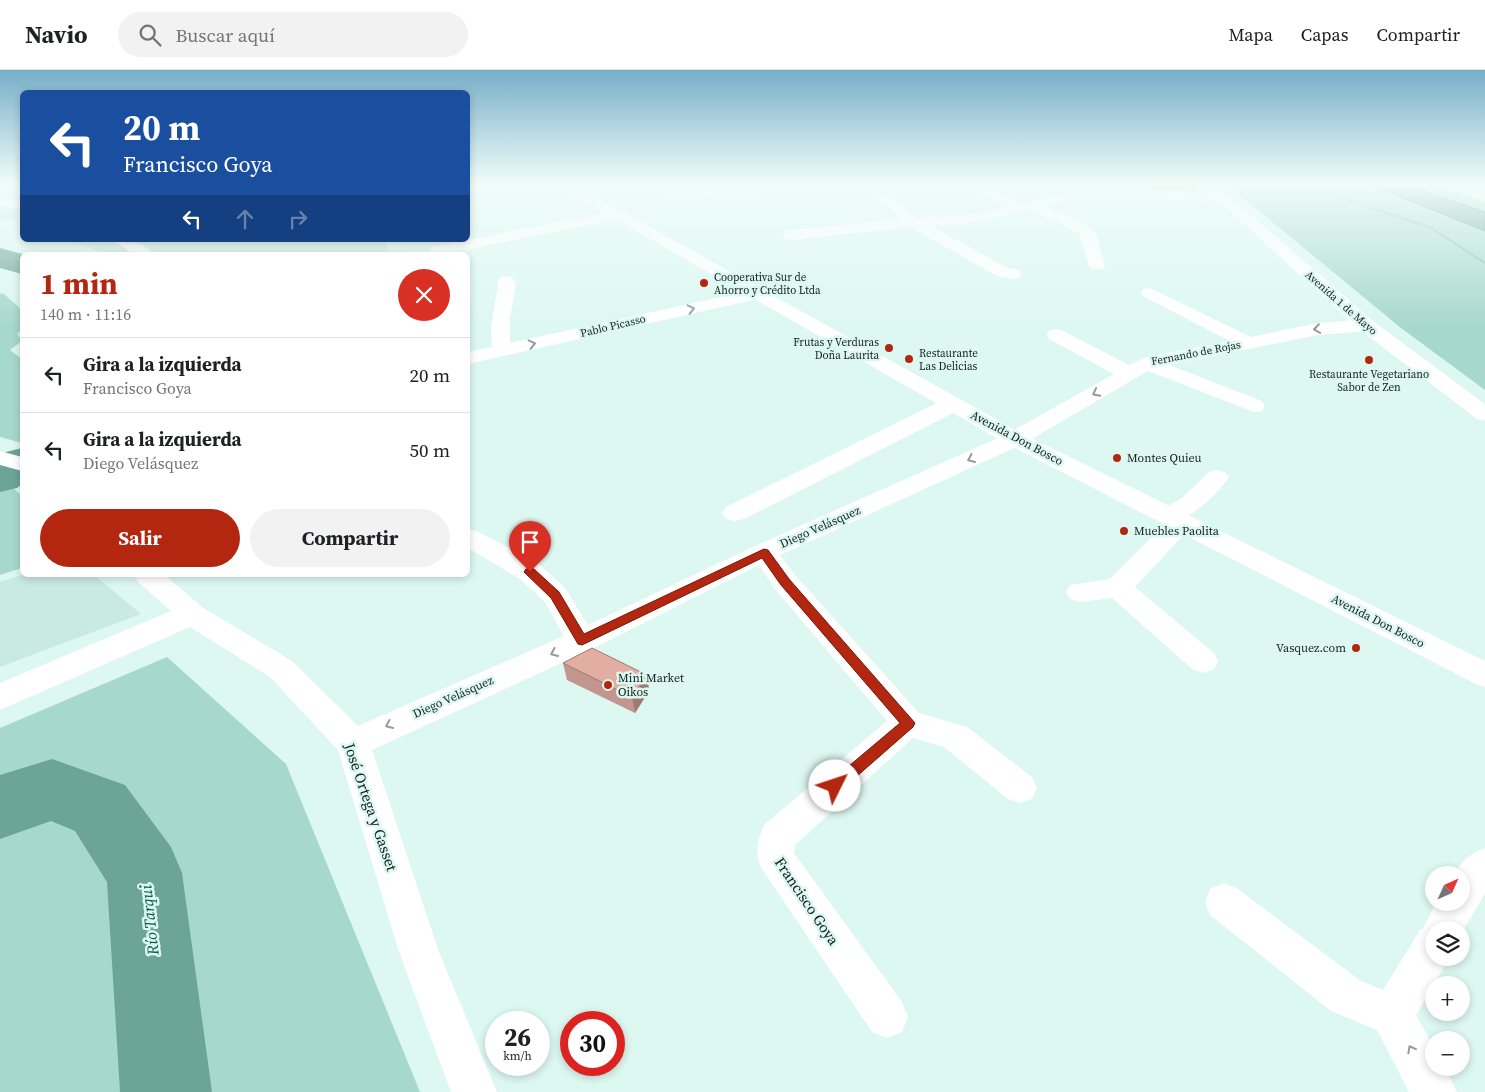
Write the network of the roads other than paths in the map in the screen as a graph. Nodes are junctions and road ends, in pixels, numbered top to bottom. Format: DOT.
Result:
graph roads {
  1 [pos="537,231"];
  2 [pos="643,231"];
  3 [pos="829,231"];
  4 [pos="927,231"];
  5 [pos="1085,231"];
  6 [pos="1257,231"];
  7 [pos="790,235"];
  8 [pos="123,242"];
  9 [pos="437,251"];
  10 [pos="141,252"];
  11 [pos="1097,266"];
  12 [pos="1013,274"];
  13 [pos="506,281"];
  14 [pos="1150,293"];
  15 [pos="758,294"];
  16 [pos="1366,326"];
  17 [pos="1056,335"];
  18 [pos="1249,343"];
  19 [pos="503,351"];
  20 [pos="470,358"];
  21 [pos="1147,363"];
  22 [pos="1128,373"];
  23 [pos="953,404"];
  24 [pos="1254,406"];
  25 [pos="1485,414"];
  26 [pos="1016,439"];
  27 [pos="0,458"];
  28 [pos="20,463"];
  29 [pos="1217,477"];
  30 [pos="735,512"];
  31 [pos="1176,519"];
  32 [pos="470,538"];
  33 [pos="764,552"];
  34 [pos="150,577"];
  35 [pos="1118,588"];
  36 [pos="1080,592"];
  37 [pos="192,614"];
  38 [pos="582,641"];
  39 [pos="1203,661"];
  40 [pos="1485,675"];
  41 [pos="0,697"];
  42 [pos="908,723"];
  43 [pos="353,743"];
  44 [pos="1020,788"];
  45 [pos="1485,866"];
  46 [pos="1470,881"];
  47 [pos="1224,902"];
  48 [pos="1425,959"];
  49 [pos="1392,1015"];
  50 [pos="887,1018"];
  51 [pos="474,1092"];
  52 [pos="1434,1092"];
  1 -- 9 [label="street"];
  2 -- 15 [label="street, Avenida Don Bosco"];
  3 -- 7 [label="street"];
  4 -- 12 [label="street"];
  5 -- 11 [label="street"];
  6 -- 16 [label="street, Avenida 1 de Mayo"];
  8 -- 10 [label="street"];
  13 -- 19 [label="street"];
  14 -- 18 [label="street"];
  19 -- 15 [label="street, Pablo Picasso, one-way"];
  15 -- 23 [label="street, Avenida Don Bosco"];
  16 -- 18 [label="street, Fernando de Rojas, one-way"];
  16 -- 25 [label="street, Avenida 1 de Mayo"];
  17 -- 22 [label="street"];
  18 -- 21 [label="street, Fernando de Rojas"];
  19 -- 20 [label="street, Pablo Picasso"];
  21 -- 22 [label="street, Fernando de Rojas"];
  21 -- 24 [label="street"];
  22 -- 26 [label="street, Fernando de Rojas, one-way"];
  23 -- 26 [label="street, Avenida Don Bosco"];
  23 -- 30 [label="street"];
  26 -- 31 [label="street, Avenida Don Bosco"];
  26 -- 33 [label="street, Diego Velásquez, one-way"];
  27 -- 28 [label="street"];
  29 -- 31 [label="street"];
  31 -- 35 [label="street"];
  31 -- 40 [label="street, Avenida Don Bosco"];
  32 -- 38 [label="street"];
  33 -- 38 [label="street, Diego Velásquez"];
  33 -- 42 [label="street"];
  34 -- 37 [label="street, José Ortega y Gasset"];
  35 -- 36 [label="street"];
  35 -- 39 [label="street"];
  37 -- 41 [label="street"];
  37 -- 43 [label="street, José Ortega y Gasset"];
  38 -- 43 [label="street, Diego Velásquez, one-way"];
  42 -- 44 [label="street"];
  42 -- 50 [label="street, Francisco Goya"];
  43 -- 51 [label="street, José Ortega y Gasset"];
  45 -- 46 [label="street"];
  47 -- 49 [label="street"];
  48 -- 49 [label="street"];
  52 -- 49 [label="street, one-way"];
}
